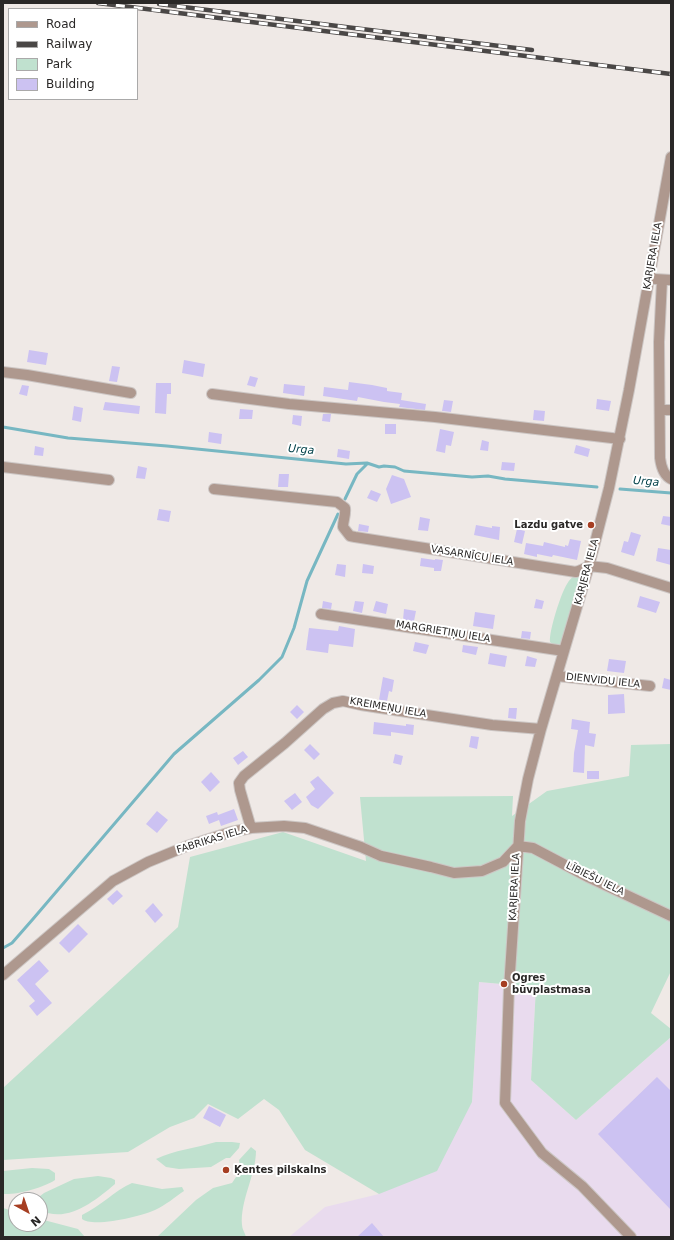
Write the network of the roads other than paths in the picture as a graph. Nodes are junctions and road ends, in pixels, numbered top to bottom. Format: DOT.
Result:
graph roads {
  1 [pos="671,157"];
  2 [pos="670,171"];
  3 [pos="649,278"];
  4 [pos="666,280"];
  5 [pos="3,372"];
  6 [pos="131,393"];
  7 [pos="212,394"];
  8 [pos="660,410"];
  9 [pos="671,410"];
  10 [pos="620,439"];
  11 [pos="3,467"];
  12 [pos="671,479"];
  13 [pos="109,480"];
  14 [pos="214,489"];
  15 [pos="589,566"];
  16 [pos="671,588"];
  17 [pos="321,614"];
  18 [pos="564,651"];
  19 [pos="557,676"];
  20 [pos="650,686"];
  21 [pos="541,729"];
  22 [pos="250,828"];
  23 [pos="518,846"];
  24 [pos="671,916"];
  25 [pos="3,975"];
  26 [pos="631,1237"];
  1 -- 2 [label="street, KARJERA IELA"];
  2 -- 3 [label="street, KARJERA IELA"];
  3 -- 4 [label="street"];
  3 -- 10 [label="street, KARJERA IELA"];
  4 -- 8 [label="street"];
  5 -- 6 [label="street"];
  7 -- 10 [label="street"];
  8 -- 9 [label="street"];
  8 -- 12 [label="street"];
  10 -- 15 [label="street, KARJERA IELA"];
  11 -- 13 [label="street"];
  14 -- 15 [label="street, VASARNĪCU IELA"];
  15 -- 16 [label="street"];
  15 -- 18 [label="street, KARJERA IELA"];
  17 -- 18 [label="street, MARGRIETIŅU IELA"];
  18 -- 19 [label="street, KARJERA IELA"];
  19 -- 20 [label="street, DIENVIDU IELA"];
  19 -- 21 [label="street, KARJERA IELA"];
  21 -- 22 [label="street, KREIMEŅU IELA"];
  21 -- 23 [label="street, KARJERA IELA"];
  22 -- 23 [label="street, FABRIKAS IELA"];
  22 -- 25 [label="street, FABRIKAS IELA"];
  23 -- 24 [label="street, LĪBIEŠU IELA"];
  23 -- 26 [label="street, KARJERA IELA"];
}
